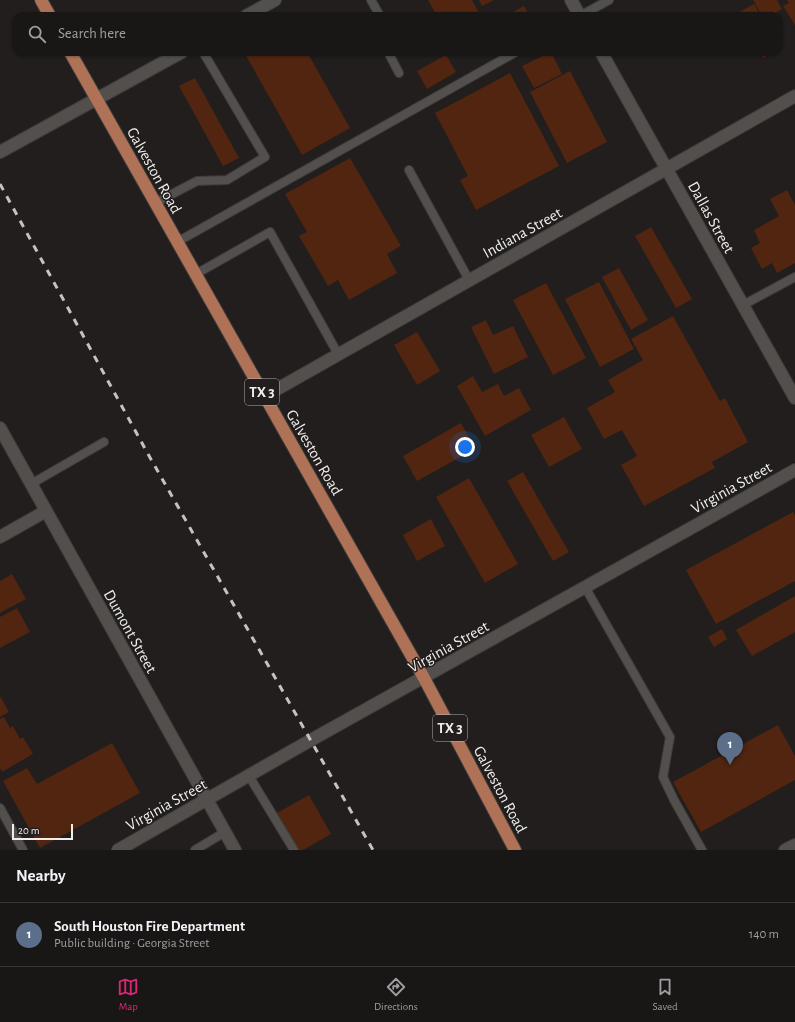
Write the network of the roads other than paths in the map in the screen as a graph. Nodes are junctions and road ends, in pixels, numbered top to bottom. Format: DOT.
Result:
graph roads {
  1 [pos="41,0"];
  2 [pos="275,0"];
  3 [pos="371,0"];
  4 [pos="572,0"];
  5 [pos="609,0"];
  6 [pos="48,12"];
  7 [pos="253,12"];
  8 [pos="378,12"];
  9 [pos="578,12"];
  10 [pos="587,12"];
  11 [pos="72,56"];
  12 [pos="175,56"];
  13 [pos="205,56"];
  14 [pos="390,56"];
  15 [pos="509,56"];
  16 [pos="603,56"];
  17 [pos="400,73"];
  18 [pos="795,96"];
  19 [pos="97,99"];
  20 [pos="0,152"];
  21 [pos="666,169"];
  22 [pos="409,170"];
  23 [pos="156,203"];
  24 [pos="177,242"];
  25 [pos="196,274"];
  26 [pos="795,277"];
  27 [pos="469,280"];
  28 [pos="743,305"];
  29 [pos="338,354"];
  30 [pos="264,396"];
  31 [pos="795,398"];
  32 [pos="0,428"];
  33 [pos="104,442"];
  34 [pos="795,470"];
  35 [pos="31,484"];
  36 [pos="46,511"];
  37 [pos="0,537"];
  38 [pos="585,587"];
  39 [pos="424,678"];
  40 [pos="249,776"];
  41 [pos="207,800"];
  42 [pos="0,808"];
  43 [pos="225,832"];
  44 [pos="795,845"];
  45 [pos="23,850"];
  46 [pos="118,850"];
  47 [pos="195,850"];
  48 [pos="235,850"];
  49 [pos="294,850"];
  50 [pos="515,850"];
  51 [pos="702,850"];
  52 [pos="785,850"];
  1 -- 6 [label="main road"];
  2 -- 7 [label="street"];
  3 -- 8 [label="lane"];
  4 -- 9 [label="street"];
  5 -- 10 [label="lane"];
  11 -- 19 [label="main road, Galveston Road / TX 3"];
  12 -- 19 [label="street"];
  13 -- 23 [label="lane"];
  14 -- 17 [label="lane"];
  15 -- 24 [label="lane"];
  16 -- 21 [label="street, Dallas Street"];
  18 -- 21 [label="street, Indiana Street"];
  19 -- 20 [label="street"];
  19 -- 23 [label="main road, Galveston Road / TX 3"];
  21 -- 27 [label="street, Indiana Street"];
  21 -- 28 [label="street, Dallas Street"];
  22 -- 27 [label="lane"];
  23 -- 24 [label="main road, Galveston Road / TX 3"];
  24 -- 25 [label="main road, Galveston Road / TX 3"];
  25 -- 29 [label="lane"];
  25 -- 30 [label="main road, Galveston Road / TX 3"];
  26 -- 28 [label="lane"];
  27 -- 29 [label="street, Indiana Street"];
  28 -- 31 [label="street, Dallas Street"];
  29 -- 30 [label="street, Indiana Street"];
  30 -- 39 [label="main road, Galveston Road / TX 3"];
  32 -- 35 [label="street, Dumont Street"];
  33 -- 35 [label="lane"];
  34 -- 38 [label="street, Virginia Street"];
  35 -- 36 [label="street, Dumont Street"];
  36 -- 37 [label="street"];
  36 -- 41 [label="street, Dumont Street"];
  38 -- 39 [label="street, Virginia Street"];
  38 -- 51 [label="lane"];
  39 -- 40 [label="street, Virginia Street"];
  39 -- 50 [label="main road, Galveston Road / TX 3"];
  40 -- 41 [label="street, Virginia Street"];
  40 -- 49 [label="lane"];
  41 -- 43 [label="street, Dumont Street"];
  41 -- 46 [label="street, Virginia Street"];
  42 -- 45 [label="lane"];
  43 -- 47 [label="lane"];
  43 -- 48 [label="street, Dumont Street"];
  44 -- 52 [label="street"];
}
